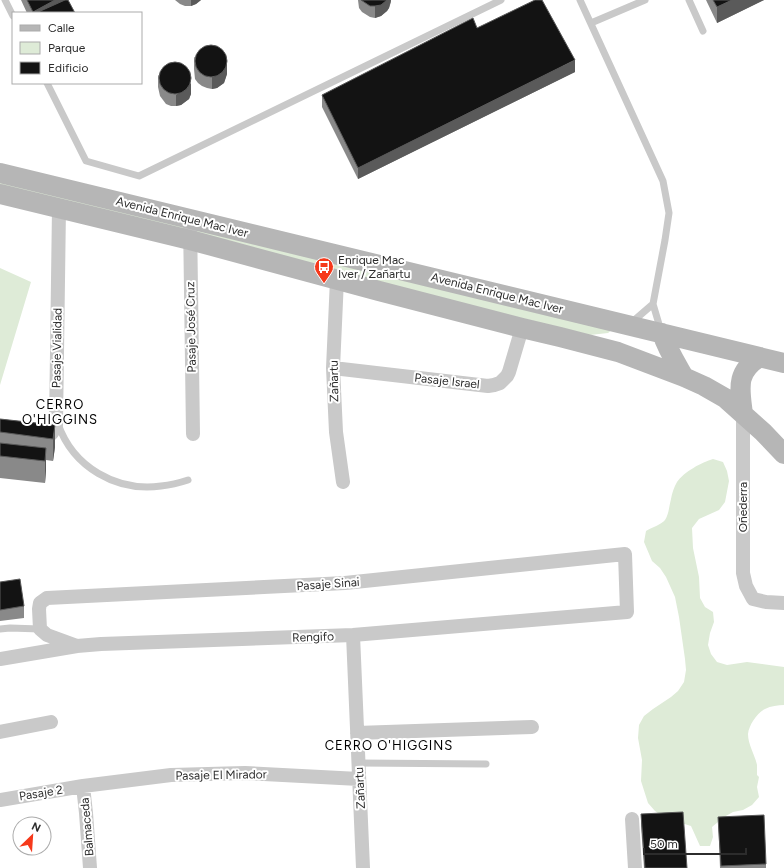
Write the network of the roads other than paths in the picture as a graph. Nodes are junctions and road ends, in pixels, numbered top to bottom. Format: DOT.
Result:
graph roads {
  1 [pos="5,0"];
  2 [pos="501,0"];
  3 [pos="580,0"];
  4 [pos="645,0"];
  5 [pos="689,0"];
  6 [pos="12,14"];
  7 [pos="592,23"];
  8 [pos="703,31"];
  9 [pos="48,84"];
  10 [pos="0,173"];
  11 [pos="0,194"];
  12 [pos="59,208"];
  13 [pos="190,220"];
  14 [pos="190,240"];
  15 [pos="384,265"];
  16 [pos="337,279"];
  17 [pos="379,291"];
  18 [pos="654,304"];
  19 [pos="629,325"];
  20 [pos="522,328"];
  21 [pos="662,333"];
  22 [pos="591,345"];
  23 [pos="760,357"];
  24 [pos="784,363"];
  25 [pos="333,368"];
  26 [pos="684,377"];
  27 [pos="743,414"];
  28 [pos="56,420"];
  29 [pos="193,434"];
  30 [pos="28,438"];
  31 [pos="784,454"];
  32 [pos="188,480"];
  33 [pos="343,482"];
  34 [pos="784,603"];
  35 [pos="627,612"];
  36 [pos="0,629"];
  37 [pos="40,629"];
  38 [pos="353,635"];
  39 [pos="77,646"];
  40 [pos="0,659"];
  41 [pos="51,722"];
  42 [pos="532,727"];
  43 [pos="0,732"];
  44 [pos="357,733"];
  45 [pos="359,763"];
  46 [pos="486,764"];
  47 [pos="359,779"];
  48 [pos="83,786"];
  49 [pos="0,800"];
  50 [pos="632,818"];
  51 [pos="90,868"];
  52 [pos="363,868"];
  53 [pos="635,868"];
  1 -- 6 [label="lane"];
  2 -- 9 [label="lane"];
  3 -- 7 [label="lane"];
  4 -- 7 [label="lane"];
  5 -- 8 [label="lane"];
  7 -- 18 [label="lane"];
  10 -- 13 [label="main road, Avenida Enrique Mac Iver"];
  11 -- 12 [label="main road, Avenida Enrique Mac Iver"];
  12 -- 14 [label="main road, Avenida Enrique Mac Iver"];
  12 -- 28 [label="street, Pasaje Vialidad"];
  13 -- 14 [label="street, Pasaje José Cruz"];
  13 -- 15 [label="main road, Avenida Enrique Mac Iver"];
  14 -- 16 [label="main road, Avenida Enrique Mac Iver"];
  14 -- 29 [label="street, Pasaje José Cruz"];
  15 -- 17 [label="main road"];
  15 -- 19 [label="main road, Avenida Enrique Mac Iver"];
  16 -- 17 [label="main road, Avenida Enrique Mac Iver"];
  16 -- 25 [label="street, Zañartu"];
  17 -- 20 [label="main road, Avenida Enrique Mac Iver"];
  18 -- 19 [label="lane"];
  18 -- 21 [label="lane"];
  19 -- 21 [label="main road, Avenida Enrique Mac Iver"];
  19 -- 22 [label="main road"];
  20 -- 22 [label="main road, Avenida Enrique Mac Iver"];
  20 -- 25 [label="street, Pasaje Israel"];
  21 -- 23 [label="main road, Avenida Enrique Mac Iver"];
  21 -- 26 [label="main road"];
  22 -- 26 [label="main road, Avenida Enrique Mac Iver"];
  23 -- 24 [label="main road, Avenida Enrique Mac Iver"];
  23 -- 27 [label="main road"];
  25 -- 33 [label="street, Zañartu"];
  26 -- 27 [label="main road, Avenida Enrique Mac Iver"];
  27 -- 31 [label="main road, Avenida Enrique Mac Iver"];
  27 -- 34 [label="street, Oñederra"];
  28 -- 30 [label="street, Pasaje Vialidad"];
  28 -- 32 [label="lane"];
  35 -- 37 [label="street, Pasaje Sinai"];
  35 -- 38 [label="street, Rengifo"];
  36 -- 37 [label="lane"];
  37 -- 39 [label="street"];
  38 -- 39 [label="street, Rengifo"];
  38 -- 44 [label="street, Zañartu"];
  39 -- 40 [label="street, Rengifo"];
  41 -- 43 [label="street"];
  42 -- 44 [label="street"];
  44 -- 45 [label="street, Zañartu"];
  45 -- 46 [label="lane"];
  45 -- 47 [label="street, Zañartu"];
  47 -- 48 [label="street, Pasaje El Mirador"];
  47 -- 52 [label="street, Zañartu"];
  48 -- 49 [label="street, Pasaje 2"];
  48 -- 51 [label="street, Balmaceda"];
  50 -- 53 [label="street"];
}
